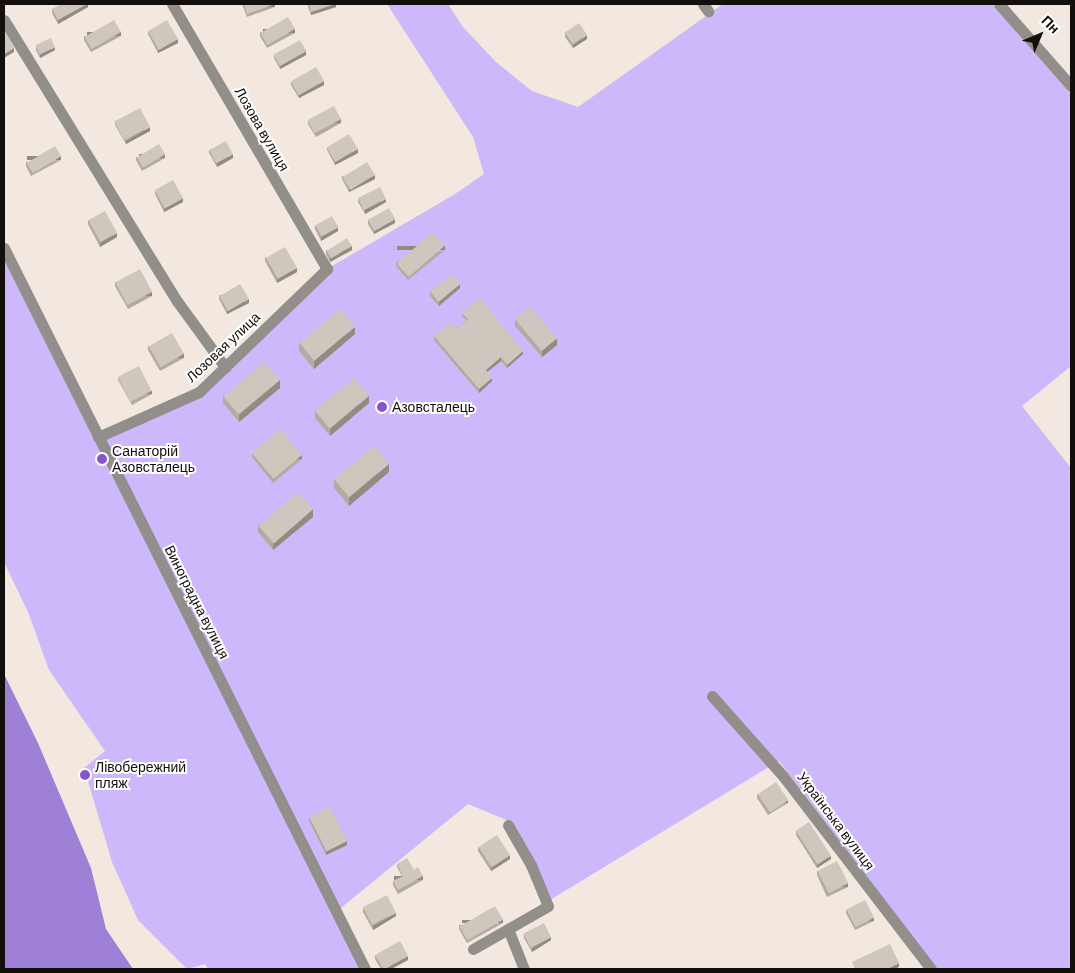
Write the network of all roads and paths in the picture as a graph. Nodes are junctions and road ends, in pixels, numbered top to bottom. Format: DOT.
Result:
graph roads {
  1 [pos="172,4"];
  2 [pos="999,4"];
  3 [pos="4,20"];
  4 [pos="1071,86"];
  5 [pos="4,248"];
  6 [pos="327,269"];
  7 [pos="225,367"];
  8 [pos="98,437"];
  9 [pos="712,696"];
  10 [pos="508,825"];
  11 [pos="508,929"];
  12 [pos="473,950"];
  13 [pos="365,969"];
  14 [pos="524,969"];
  15 [pos="931,969"];
  1 -- 6 [label="street, Лозова вулиця"];
  2 -- 4 [label="street"];
  3 -- 7 [label="street"];
  5 -- 8 [label="street, Виноградна вулиця"];
  6 -- 7 [label="street, Лозовая улица"];
  7 -- 8 [label="street, Лозовая улица"];
  8 -- 13 [label="street, Виноградна вулиця"];
  9 -- 15 [label="street, Українська вулиця"];
  10 -- 11 [label="street"];
  11 -- 12 [label="street"];
  11 -- 14 [label="street"];
}
